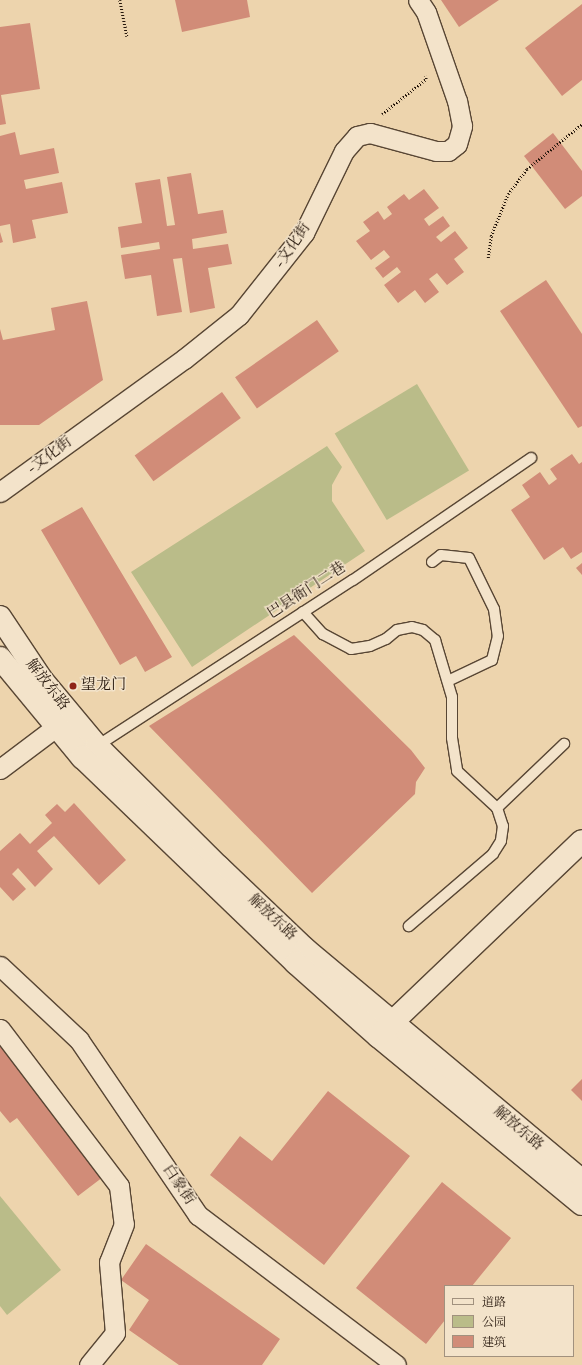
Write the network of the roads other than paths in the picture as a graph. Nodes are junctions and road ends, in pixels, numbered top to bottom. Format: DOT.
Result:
graph roads {
  1 [pos="418,0"];
  2 [pos="531,458"];
  3 [pos="0,492"];
  4 [pos="432,562"];
  5 [pos="303,612"];
  6 [pos="0,617"];
  7 [pos="0,658"];
  8 [pos="448,682"];
  9 [pos="56,727"];
  10 [pos="564,744"];
  11 [pos="97,746"];
  12 [pos="0,769"];
  13 [pos="497,808"];
  14 [pos="582,841"];
  15 [pos="409,926"];
  16 [pos="0,966"];
  17 [pos="0,1029"];
  18 [pos="385,1030"];
  19 [pos="582,1182"];
  20 [pos="582,1204"];
  21 [pos="89,1365"];
  22 [pos="396,1365"];
  1 -- 3 [label="street, -文化街"];
  2 -- 5 [label="lane, 巴县衙门二巷"];
  4 -- 8 [label="lane"];
  5 -- 8 [label="lane"];
  5 -- 11 [label="lane, 巴县衙门二巷"];
  6 -- 11 [label="main road, 解放东路"];
  7 -- 9 [label="main road, 解放东路"];
  8 -- 13 [label="lane"];
  9 -- 12 [label="street"];
  9 -- 18 [label="main road, 解放东路"];
  10 -- 13 [label="lane"];
  11 -- 18 [label="main road, 解放东路"];
  13 -- 15 [label="lane"];
  14 -- 18 [label="main road"];
  16 -- 22 [label="street, 白象街"];
  17 -- 21 [label="street"];
  18 -- 19 [label="main road, 解放东路"];
  18 -- 20 [label="main road, 解放东路"];
}
